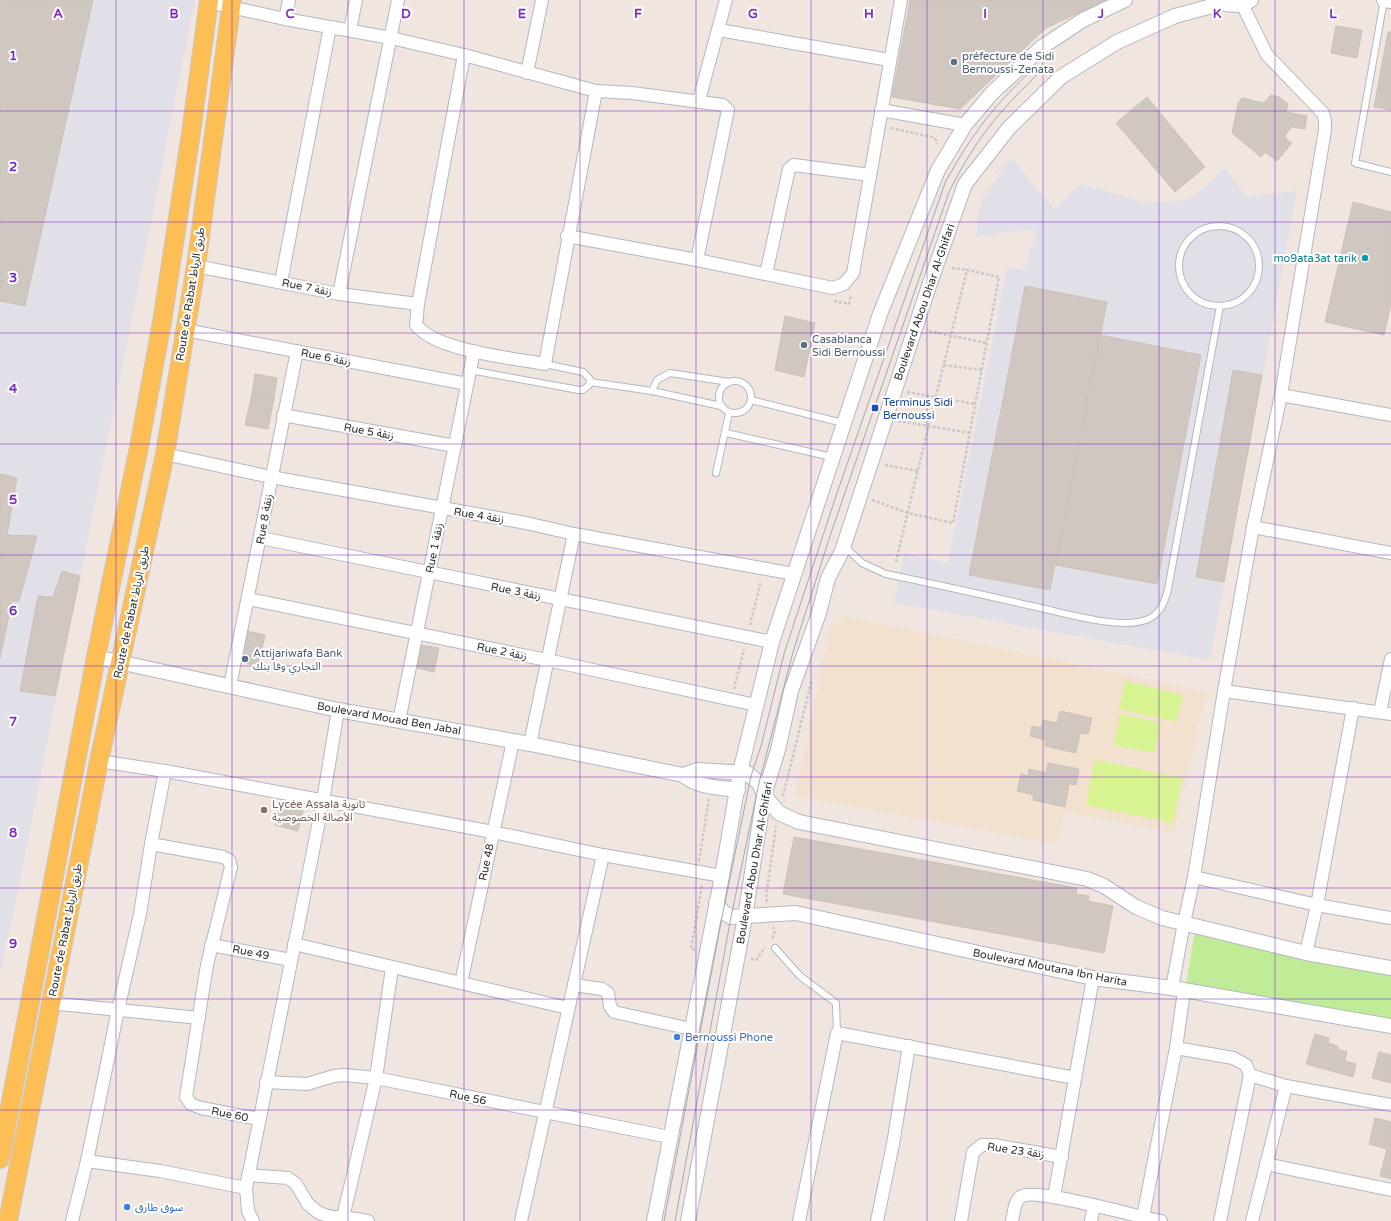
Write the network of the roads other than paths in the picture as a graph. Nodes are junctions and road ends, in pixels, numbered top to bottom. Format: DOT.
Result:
graph roads {
  1 [pos="288,0"];
  2 [pos="356,0"];
  3 [pos="398,0"];
  4 [pos="542,0"];
  5 [pos="726,0"];
  6 [pos="901,0"];
  7 [pos="1126,0"];
  8 [pos="1384,0"];
  9 [pos="208,1"];
  10 [pos="1391,1"];
  11 [pos="1220,2"];
  12 [pos="1246,2"];
  13 [pos="231,3"];
  14 [pos="285,19"];
  15 [pos="330,27"];
  16 [pos="350,30"];
  17 [pos="719,30"];
  18 [pos="391,38"];
  19 [pos="464,55"];
  20 [pos="889,60"];
  21 [pos="527,73"];
  22 [pos="596,91"];
  23 [pos="699,100"];
  24 [pos="881,110"];
  25 [pos="965,125"];
  26 [pos="1391,172"];
  27 [pos="870,175"];
  28 [pos="567,236"];
  29 [pos="697,260"];
  30 [pos="196,266"];
  31 [pos="766,274"];
  32 [pos="281,282"];
  33 [pos="339,294"];
  34 [pos="418,304"];
  35 [pos="1220,306"];
  36 [pos="185,330"];
  37 [pos="297,351"];
  38 [pos="474,351"];
  39 [pos="545,364"];
  40 [pos="470,370"];
  41 [pos="590,382"];
  42 [pos="729,382"];
  43 [pos="467,384"];
  44 [pos="652,391"];
  45 [pos="1281,395"];
  46 [pos="751,400"];
  47 [pos="720,406"];
  48 [pos="729,413"];
  49 [pos="1391,415"];
  50 [pos="283,416"];
  51 [pos="843,423"];
  52 [pos="726,433"];
  53 [pos="455,446"];
  54 [pos="165,454"];
  55 [pos="832,457"];
  56 [pos="716,473"];
  57 [pos="271,477"];
  58 [pos="442,509"];
  59 [pos="1253,527"];
  60 [pos="574,534"];
  61 [pos="261,538"];
  62 [pos="844,545"];
  63 [pos="1391,553"];
  64 [pos="429,572"];
  65 [pos="794,574"];
  66 [pos="248,599"];
  67 [pos="560,600"];
  68 [pos="417,634"];
  69 [pos="772,642"];
  70 [pos="96,657"];
  71 [pos="1391,658"];
  72 [pos="547,660"];
  73 [pos="120,663"];
  74 [pos="230,686"];
  75 [pos="1224,691"];
  76 [pos="756,705"];
  77 [pos="1353,708"];
  78 [pos="338,710"];
  79 [pos="1386,713"];
  80 [pos="399,721"];
  81 [pos="513,741"];
  82 [pos="530,744"];
  83 [pos="99,761"];
  84 [pos="165,772"];
  85 [pos="740,772"];
  86 [pos="683,775"];
  87 [pos="738,790"];
  88 [pos="764,795"];
  89 [pos="323,801"];
  90 [pos="493,832"];
  91 [pos="151,844"];
  92 [pos="603,855"];
  93 [pos="722,876"];
  94 [pos="1194,877"];
  95 [pos="716,903"];
  96 [pos="1317,905"];
  97 [pos="745,917"];
  98 [pos="1391,918"];
  99 [pos="1184,923"];
  100 [pos="294,944"];
  101 [pos="211,945"];
  102 [pos="775,948"];
  103 [pos="1306,953"];
  104 [pos="291,960"];
  105 [pos="392,968"];
  106 [pos="1391,968"];
  107 [pos="1093,978"];
  108 [pos="461,983"];
  109 [pos="574,985"];
  110 [pos="1178,990"];
  111 [pos="50,1003"];
  112 [pos="568,1008"];
  113 [pos="118,1010"];
  114 [pos="199,1018"];
  115 [pos="1391,1026"];
  116 [pos="692,1029"];
  117 [pos="837,1033"];
  118 [pos="910,1046"];
  119 [pos="1176,1048"];
  120 [pos="1250,1075"];
  121 [pos="376,1078"];
  122 [pos="1075,1078"];
  123 [pos="266,1082"];
  124 [pos="1286,1086"];
  125 [pos="1391,1105"];
  126 [pos="546,1113"];
  127 [pos="259,1119"];
  128 [pos="670,1137"];
  129 [pos="1062,1157"];
  130 [pos="0,1159"];
  131 [pos="87,1161"];
  132 [pos="1266,1164"];
  133 [pos="248,1175"];
  134 [pos="246,1188"];
  135 [pos="1391,1190"];
  136 [pos="1054,1197"];
  137 [pos="1094,1206"];
  138 [pos="343,1217"];
  139 [pos="1143,1217"];
  140 [pos="8,1221"];
  141 [pos="72,1221"];
  142 [pos="253,1221"];
  143 [pos="368,1221"];
  144 [pos="522,1221"];
  145 [pos="654,1221"];
  146 [pos="688,1221"];
  147 [pos="799,1221"];
  148 [pos="877,1221"];
  149 [pos="961,1221"];
  150 [pos="1012,1221"];
  151 [pos="1091,1221"];
  152 [pos="1161,1221"];
  153 [pos="1220,1221"];
  154 [pos="1252,1221"];
  1 -- 14 [label="street"];
  2 -- 16 [label="street"];
  3 -- 18 [label="street"];
  4 -- 21 [label="street"];
  5 -- 17 [label="street"];
  6 -- 20 [label="street"];
  7 -- 25 [label="street"];
  8 -- 10 [label="street"];
  8 -- 26 [label="lane"];
  9 -- 13 [label="street"];
  9 -- 70 [label="main road, Route de Rabat طريق الرباط"];
  11 -- 12 [label="street, Boulevard Abou Dhar Al-Ghifari"];
  11 -- 62 [label="street, Boulevard Abou Dhar Al-Ghifari"];
  12 -- 45 [label="street"];
  13 -- 14 [label="street"];
  13 -- 30 [label="main road, Route de Rabat طريق الرباط"];
  14 -- 15 [label="street"];
  15 -- 16 [label="street"];
  15 -- 32 [label="street"];
  16 -- 18 [label="street"];
  17 -- 20 [label="street"];
  17 -- 23 [label="street"];
  18 -- 19 [label="street"];
  18 -- 33 [label="street"];
  19 -- 21 [label="street"];
  19 -- 34 [label="street"];
  20 -- 24 [label="street"];
  21 -- 22 [label="street"];
  22 -- 23 [label="street"];
  22 -- 28 [label="street"];
  23 -- 29 [label="street"];
  24 -- 25 [label="street"];
  24 -- 27 [label="street"];
  25 -- 51 [label="street"];
  27 -- 31 [label="street"];
  27 -- 31 [label="street"];
  28 -- 29 [label="street"];
  28 -- 39 [label="street"];
  29 -- 31 [label="street"];
  30 -- 32 [label="street, Rue 7 زنقة"];
  30 -- 36 [label="main road, Route de Rabat طريق الرباط"];
  32 -- 33 [label="street, Rue 7 زنقة"];
  33 -- 34 [label="street, Rue 7 زنقة"];
  34 -- 38 [label="street"];
  35 -- 35 [label="lane"];
  35 -- 62 [label="lane"];
  36 -- 37 [label="street, Rue 6 زنقة"];
  36 -- 54 [label="main road, Route de Rabat طريق الرباط"];
  37 -- 43 [label="street, Rue 6 زنقة"];
  37 -- 50 [label="street, Rue 8 زنقة"];
  38 -- 39 [label="street"];
  38 -- 40 [label="street, Rue 1 زنقة"];
  39 -- 41 [label="lane"];
  40 -- 41 [label="lane"];
  40 -- 43 [label="street, Rue 1 زنقة"];
  41 -- 44 [label="lane"];
  42 -- 44 [label="lane"];
  42 -- 46 [label="lane"];
  42 -- 47 [label="lane"];
  43 -- 53 [label="street, Rue 1 زنقة"];
  44 -- 47 [label="lane"];
  45 -- 49 [label="street"];
  45 -- 59 [label="street"];
  46 -- 48 [label="lane"];
  46 -- 51 [label="lane"];
  47 -- 48 [label="lane"];
  48 -- 52 [label="lane"];
  50 -- 53 [label="street, Rue 5 زنقة"];
  50 -- 57 [label="street, Rue 8 زنقة"];
  51 -- 55 [label="street"];
  52 -- 55 [label="lane"];
  52 -- 56 [label="lane"];
  53 -- 58 [label="street, Rue 1 زنقة"];
  54 -- 57 [label="street, Rue 4 زنقة"];
  54 -- 73 [label="main road, Route de Rabat طريق الرباط"];
  55 -- 65 [label="street"];
  57 -- 58 [label="street, Rue 4 زنقة"];
  57 -- 61 [label="street, Rue 8 زنقة"];
  58 -- 60 [label="street, Rue 4 زنقة"];
  58 -- 64 [label="street, Rue 1 زنقة"];
  59 -- 63 [label="street"];
  59 -- 75 [label="street"];
  60 -- 65 [label="street, Rue 4 زنقة"];
  60 -- 67 [label="street"];
  61 -- 64 [label="street, Rue 3 زنقة"];
  61 -- 66 [label="street, Rue 8 زنقة"];
  62 -- 88 [label="street, Boulevard Abou Dhar Al-Ghifari"];
  64 -- 67 [label="street, Rue 3 زنقة"];
  64 -- 68 [label="street, Rue 1 زنقة"];
  65 -- 69 [label="street"];
  66 -- 68 [label="street, Rue 2 زنقة"];
  66 -- 74 [label="street, Rue 8 زنقة"];
  67 -- 69 [label="street, Rue 3 زنقة"];
  67 -- 72 [label="street"];
  68 -- 72 [label="street, Rue 2 زنقة"];
  68 -- 80 [label="street, Rue 1 زنقة"];
  69 -- 76 [label="street"];
  70 -- 73 [label="street, Boulevard Mouad Ben Jabal"];
  70 -- 130 [label="main road, Route de Rabat طريق الرباط"];
  71 -- 79 [label="street"];
  72 -- 76 [label="street, Rue 2 زنقة"];
  72 -- 82 [label="street"];
  73 -- 74 [label="street, Boulevard Mouad Ben Jabal"];
  73 -- 83 [label="main road, Route de Rabat طريق الرباط"];
  74 -- 78 [label="street, Boulevard Mouad Ben Jabal"];
  75 -- 77 [label="street"];
  75 -- 94 [label="street"];
  76 -- 85 [label="street"];
  77 -- 79 [label="street"];
  77 -- 96 [label="street"];
  78 -- 80 [label="street, Boulevard Mouad Ben Jabal"];
  78 -- 89 [label="street"];
  80 -- 81 [label="street, Boulevard Mouad Ben Jabal"];
  81 -- 82 [label="street, Boulevard Mouad Ben Jabal"];
  81 -- 90 [label="street, Rue 48"];
  82 -- 86 [label="street, Boulevard Mouad Ben Jabal"];
  83 -- 84 [label="street"];
  83 -- 111 [label="main road, Route de Rabat طريق الرباط"];
  84 -- 89 [label="street"];
  84 -- 91 [label="street"];
  85 -- 86 [label="street, Boulevard Mouad Ben Jabal"];
  85 -- 87 [label="street"];
  85 -- 88 [label="street"];
  86 -- 87 [label="street, Boulevard Mouad Ben Jabal"];
  87 -- 93 [label="street"];
  88 -- 97 [label="street, Boulevard Abou Dhar Al-Ghifari"];
  88 -- 99 [label="street"];
  89 -- 90 [label="street"];
  89 -- 100 [label="street"];
  90 -- 92 [label="street"];
  90 -- 108 [label="street, Rue 48"];
  91 -- 101 [label="street"];
  91 -- 113 [label="street"];
  92 -- 93 [label="street"];
  92 -- 109 [label="street"];
  93 -- 95 [label="street"];
  94 -- 96 [label="street"];
  94 -- 99 [label="street"];
  95 -- 97 [label="street, Boulevard Moutana Ibn Harita"];
  95 -- 116 [label="street"];
  96 -- 98 [label="street"];
  96 -- 103 [label="street"];
  97 -- 107 [label="street, Boulevard Moutana Ibn Harita"];
  97 -- 146 [label="street, Boulevard Abou Dhar Al-Ghifari"];
  99 -- 103 [label="street"];
  99 -- 110 [label="street"];
  100 -- 104 [label="street"];
  100 -- 105 [label="street"];
  101 -- 104 [label="street, Rue 49"];
  101 -- 114 [label="street"];
  102 -- 117 [label="lane"];
  103 -- 106 [label="street"];
  104 -- 123 [label="street"];
  105 -- 108 [label="street"];
  105 -- 121 [label="street"];
  107 -- 110 [label="street, Boulevard Moutana Ibn Harita"];
  107 -- 122 [label="street"];
  108 -- 112 [label="street"];
  109 -- 112 [label="street"];
  109 -- 116 [label="street"];
  110 -- 115 [label="street, Boulevard Moutana Ibn Harita"];
  110 -- 119 [label="street"];
  111 -- 113 [label="street"];
  111 -- 140 [label="main road, Route de Rabat طريق الرباط"];
  112 -- 126 [label="street"];
  113 -- 114 [label="street"];
  113 -- 131 [label="street"];
  114 -- 127 [label="street, Rue 60"];
  116 -- 128 [label="street"];
  117 -- 118 [label="street"];
  117 -- 147 [label="street"];
  118 -- 122 [label="street"];
  118 -- 148 [label="street"];
  119 -- 120 [label="street"];
  119 -- 139 [label="street"];
  120 -- 124 [label="street"];
  120 -- 153 [label="street"];
  121 -- 123 [label="street, Rue 56"];
  121 -- 126 [label="street, Rue 56"];
  121 -- 138 [label="street"];
  122 -- 129 [label="street"];
  123 -- 127 [label="street"];
  124 -- 125 [label="street"];
  124 -- 132 [label="street"];
  126 -- 128 [label="street, Rue 56"];
  126 -- 144 [label="street"];
  127 -- 133 [label="street"];
  128 -- 145 [label="street"];
  129 -- 136 [label="street"];
  129 -- 149 [label="street, Rue 23 زنقة"];
  131 -- 134 [label="street"];
  131 -- 141 [label="street"];
  132 -- 135 [label="street"];
  132 -- 154 [label="street"];
  133 -- 134 [label="street"];
  133 -- 138 [label="street"];
  134 -- 142 [label="street"];
  136 -- 137 [label="street"];
  136 -- 150 [label="street"];
  137 -- 139 [label="street"];
  137 -- 151 [label="street"];
  138 -- 143 [label="street"];
  139 -- 152 [label="street"];
}
